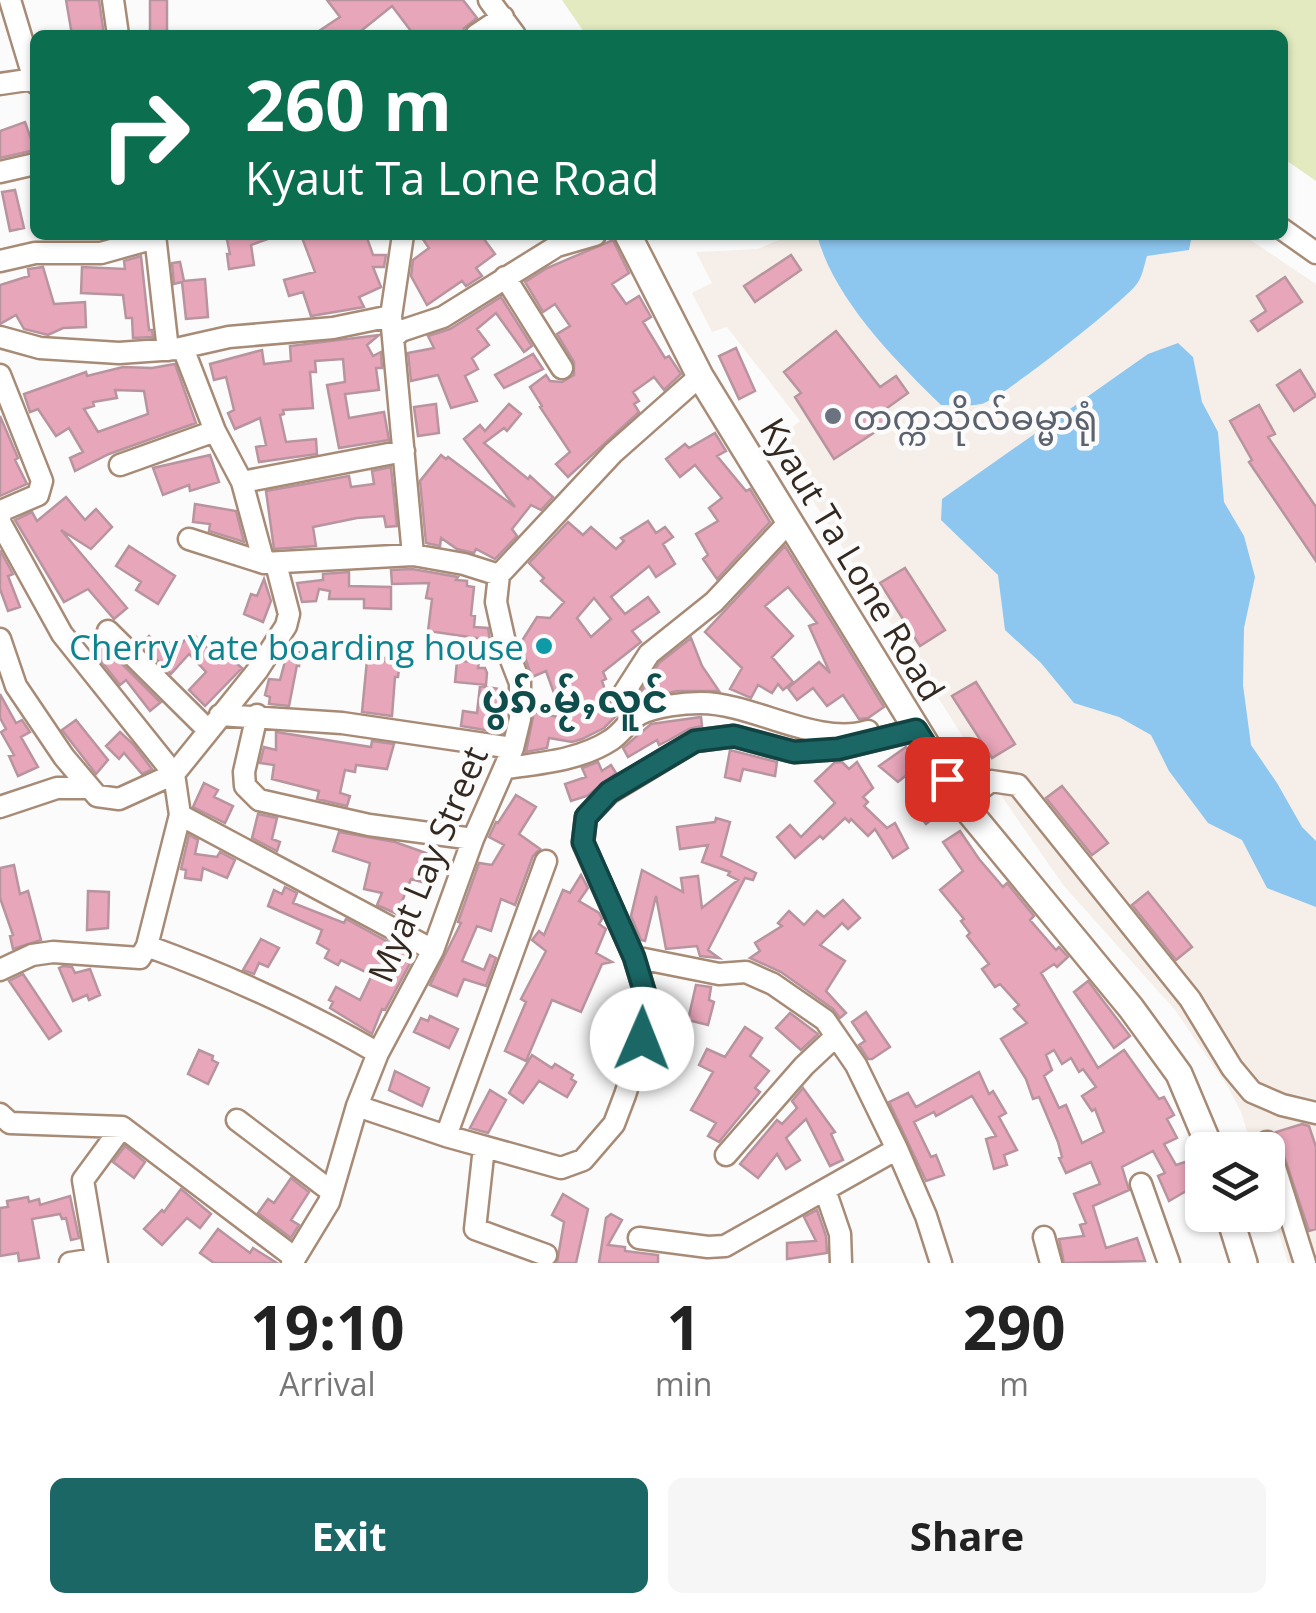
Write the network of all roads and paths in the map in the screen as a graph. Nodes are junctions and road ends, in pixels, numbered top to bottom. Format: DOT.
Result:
graph roads {
  1 [pos="10,0"];
  2 [pos="113,0"];
  3 [pos="489,0"];
  4 [pos="509,26"];
  5 [pos="117,30"];
  6 [pos="30,68"];
  7 [pos="30,81"];
  8 [pos="0,84"];
  9 [pos="30,165"];
  10 [pos="0,172"];
  11 [pos="1288,233"];
  12 [pos="142,240"];
  13 [pos="156,240"];
  14 [pos="401,240"];
  15 [pos="578,240"];
  16 [pos="631,240"];
  17 [pos="1316,253"];
  18 [pos="0,261"];
  19 [pos="504,277"];
  20 [pos="391,316"];
  21 [pos="0,337"];
  22 [pos="393,338"];
  23 [pos="175,349"];
  24 [pos="562,368"];
  25 [pos="0,375"];
  26 [pos="700,376"];
  27 [pos="215,431"];
  28 [pos="404,451"];
  29 [pos="120,466"];
  30 [pos="242,482"];
  31 [pos="0,520"];
  32 [pos="790,521"];
  33 [pos="189,539"];
  34 [pos="413,555"];
  35 [pos="270,563"];
  36 [pos="499,575"];
  37 [pos="108,631"];
  38 [pos="0,639"];
  39 [pos="622,696"];
  40 [pos="257,715"];
  41 [pos="214,722"];
  42 [pos="911,722"];
  43 [pos="510,758"];
  44 [pos="174,774"];
  45 [pos="90,788"];
  46 [pos="962,804"];
  47 [pos="0,807"];
  48 [pos="180,815"];
  49 [pos="474,839"];
  50 [pos="546,861"];
  51 [pos="146,946"];
  52 [pos="433,950"];
  53 [pos="634,957"];
  54 [pos="0,970"];
  55 [pos="836,1036"];
  56 [pos="378,1053"];
  57 [pos="357,1106"];
  58 [pos="1316,1113"];
  59 [pos="0,1114"];
  60 [pos="237,1120"];
  61 [pos="122,1127"];
  62 [pos="1203,1132"];
  63 [pos="446,1136"];
  64 [pos="484,1146"];
  65 [pos="897,1149"];
  66 [pos="726,1154"];
  67 [pos="1141,1184"];
  68 [pos="826,1190"];
  69 [pos="332,1192"];
  70 [pos="1285,1201"];
  71 [pos="1235,1232"];
  72 [pos="1044,1237"];
  73 [pos="639,1238"];
  74 [pos="666,1252"];
  75 [pos="546,1255"];
  76 [pos="97,1261"];
  77 [pos="294,1261"];
  78 [pos="70,1263"];
  79 [pos="841,1263"];
  80 [pos="941,1263"];
  81 [pos="1050,1263"];
  82 [pos="1168,1263"];
  83 [pos="1244,1263"];
  84 [pos="1305,1263"];
  1 -- 6 [label="street"];
  2 -- 5 [label="street"];
  3 -- 4 [label="street"];
  7 -- 8 [label="street"];
  9 -- 10 [label="street"];
  11 -- 17 [label="street"];
  12 -- 18 [label="street"];
  13 -- 23 [label="street"];
  14 -- 20 [label="street"];
  15 -- 19 [label="street"];
  16 -- 26 [label="main road, Kyaut Ta Lone Road"];
  19 -- 22 [label="street"];
  19 -- 24 [label="street"];
  20 -- 22 [label="street"];
  20 -- 23 [label="street"];
  21 -- 23 [label="street"];
  22 -- 28 [label="street"];
  23 -- 27 [label="street"];
  25 -- 31 [label="street"];
  26 -- 32 [label="main road, Kyaut Ta Lone Road"];
  26 -- 36 [label="street"];
  27 -- 29 [label="street"];
  27 -- 30 [label="street"];
  28 -- 30 [label="street"];
  28 -- 34 [label="street"];
  30 -- 35 [label="street"];
  31 -- 44 [label="street"];
  32 -- 39 [label="street"];
  32 -- 42 [label="main road, Kyaut Ta Lone Road"];
  33 -- 35 [label="street"];
  34 -- 35 [label="street"];
  34 -- 36 [label="street"];
  35 -- 41 [label="street"];
  36 -- 43 [label="street, Myat Lay Street"];
  37 -- 41 [label="street"];
  38 -- 45 [label="street"];
  40 -- 41 [label="street"];
  40 -- 43 [label="street"];
  40 -- 49 [label="street"];
  41 -- 44 [label="street"];
  42 -- 43 [label="street"];
  42 -- 46 [label="main road, Kyaut Ta Lone Road"];
  42 -- 53 [label="street"];
  43 -- 49 [label="street, Myat Lay Street"];
  44 -- 45 [label="street"];
  44 -- 48 [label="street"];
  45 -- 47 [label="street"];
  46 -- 58 [label="street"];
  46 -- 62 [label="main road, Kyaut Ta Lone Road"];
  48 -- 51 [label="street"];
  48 -- 52 [label="street"];
  49 -- 52 [label="street, Myat Lay Street"];
  50 -- 63 [label="street"];
  51 -- 54 [label="street"];
  51 -- 56 [label="street"];
  52 -- 56 [label="street, Myat Lay Street"];
  53 -- 55 [label="street"];
  53 -- 64 [label="street"];
  55 -- 65 [label="street"];
  55 -- 66 [label="street"];
  56 -- 57 [label="street, Myat Lay Street"];
  57 -- 63 [label="street"];
  57 -- 69 [label="street, Myat Lay Street"];
  59 -- 61 [label="street"];
  60 -- 69 [label="street"];
  61 -- 76 [label="street"];
  61 -- 77 [label="street"];
  63 -- 64 [label="street"];
  64 -- 75 [label="street"];
  65 -- 68 [label="street"];
  65 -- 80 [label="street"];
  67 -- 82 [label="street"];
  68 -- 74 [label="street"];
  68 -- 79 [label="street"];
  69 -- 77 [label="street, Myat Lay Street"];
  70 -- 84 [label="street"];
  71 -- 83 [label="main road"];
  72 -- 81 [label="street"];
  73 -- 74 [label="street"];
  76 -- 78 [label="street"];
}
